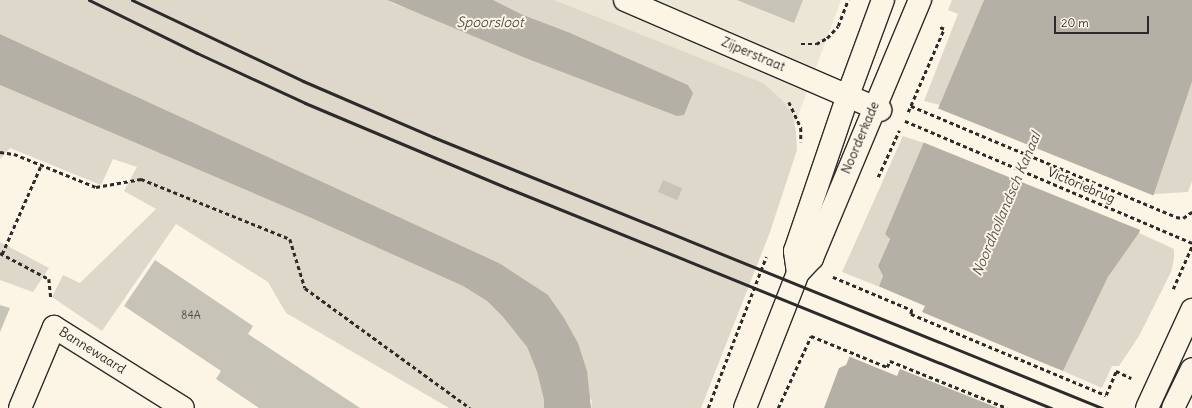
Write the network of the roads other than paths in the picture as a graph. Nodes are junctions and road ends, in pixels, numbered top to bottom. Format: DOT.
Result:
graph roads {
  1 [pos="625,0"];
  2 [pos="883,0"];
  3 [pos="920,0"];
  4 [pos="848,95"];
  5 [pos="877,109"];
  6 [pos="798,273"];
  7 [pos="1192,310"];
  8 [pos="1192,370"];
  9 [pos="20,408"];
  10 [pos="184,408"];
  11 [pos="745,408"];
  12 [pos="1147,408"];
  13 [pos="1173,408"];
  1 -- 4 [label="main road, Zijperstraat"];
  2 -- 4 [label="main road, Noorderkade"];
  3 -- 5 [label="main road, Noorderkade"];
  4 -- 5 [label="main road, Zijperstraat"];
  4 -- 6 [label="main road, Noorderkade"];
  5 -- 6 [label="main road, Noorderkade"];
  6 -- 11 [label="main road, Noorderkade"];
  7 -- 12 [label="main road"];
  8 -- 13 [label="main road"];
  9 -- 10 [label="main road, Bannewaard"];
}
